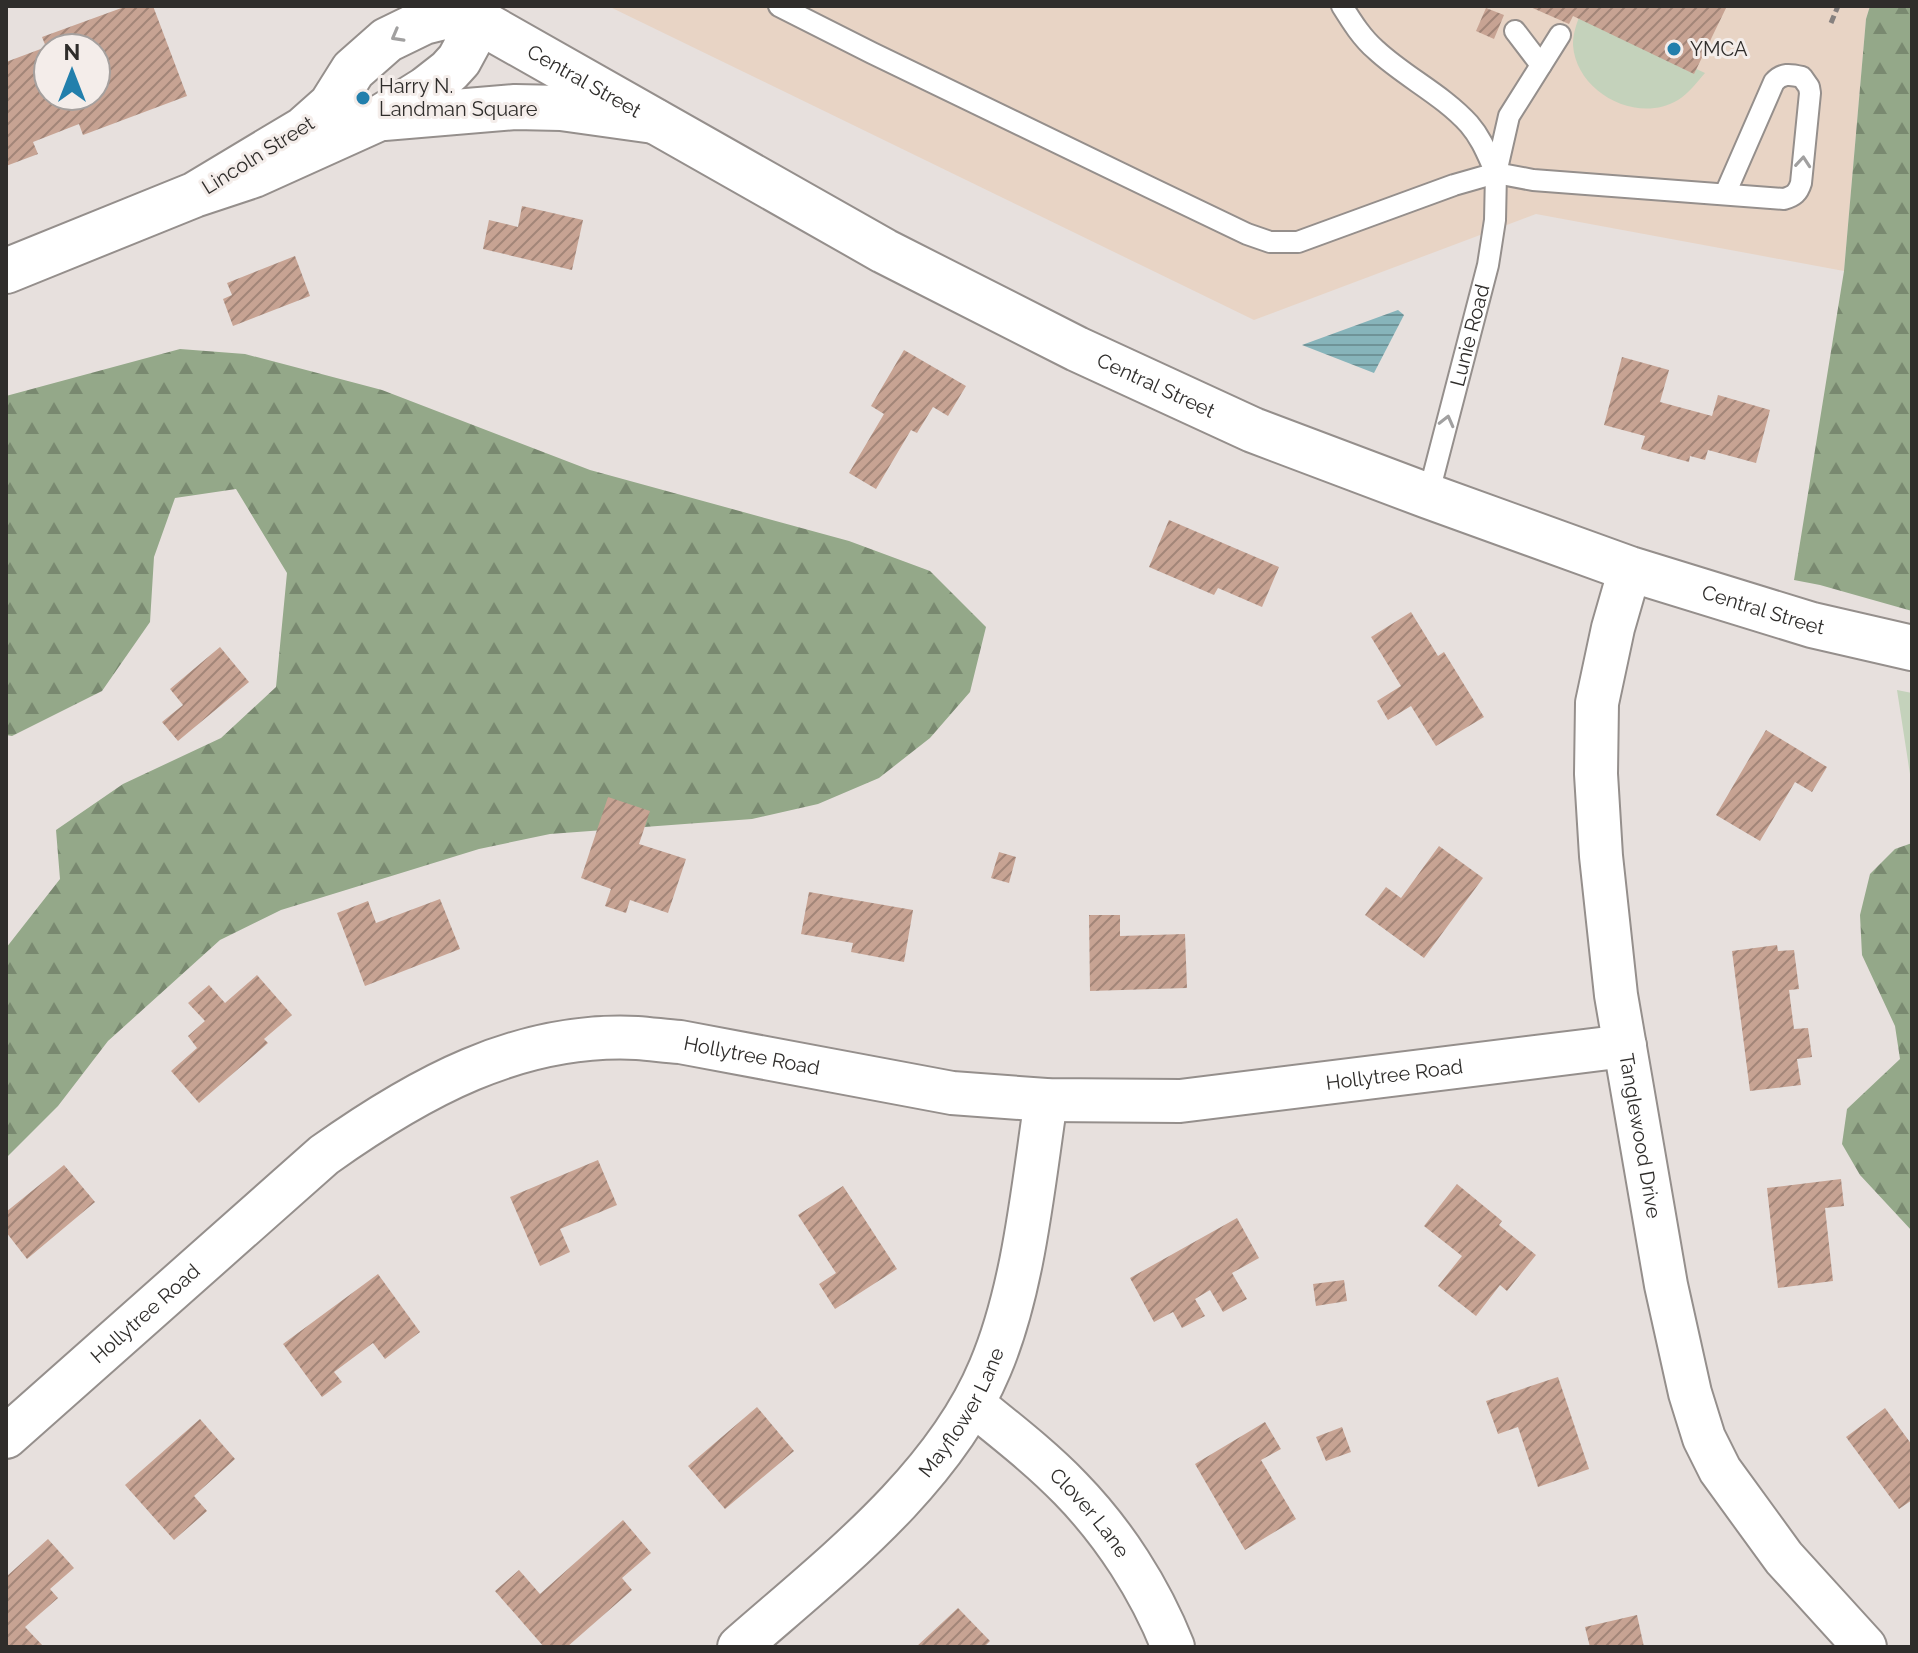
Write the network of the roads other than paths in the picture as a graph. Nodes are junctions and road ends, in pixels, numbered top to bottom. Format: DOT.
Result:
graph roads {
  1 [pos="779,6"];
  2 [pos="1342,6"];
  3 [pos="467,9"];
  4 [pos="1515,31"];
  5 [pos="1560,35"];
  6 [pos="1541,65"];
  7 [pos="378,119"];
  8 [pos="655,121"];
  9 [pos="1496,173"];
  10 [pos="1725,194"];
  11 [pos="194,195"];
  12 [pos="6,271"];
  13 [pos="1428,496"];
  14 [pos="1630,569"];
  15 [pos="1912,648"];
  16 [pos="1625,1046"];
  17 [pos="1046,1100"];
  18 [pos="973,1404"];
  19 [pos="6,1437"];
  20 [pos="739,1647"];
  21 [pos="1173,1647"];
  22 [pos="1865,1647"];
  1 -- 9 [label="lane"];
  2 -- 9 [label="lane"];
  3 -- 7 [label="main road, Lincoln Street"];
  3 -- 8 [label="main road, Central Street"];
  3 -- 11 [label="main road, Lincoln Street, one-way"];
  4 -- 6 [label="lane"];
  5 -- 6 [label="lane, Lunie Road"];
  6 -- 9 [label="lane, Lunie Road"];
  7 -- 8 [label="main road, Lincoln Street"];
  7 -- 11 [label="main road, Lincoln Street"];
  8 -- 13 [label="main road, Central Street"];
  9 -- 10 [label="lane"];
  13 -- 9 [label="lane, Lunie Road, one-way"];
  10 -- 10 [label="lane, one-way"];
  11 -- 12 [label="main road, Lincoln Street"];
  13 -- 14 [label="main road, Central Street"];
  14 -- 15 [label="main road, Central Street"];
  14 -- 16 [label="street, Tanglewood Drive"];
  16 -- 17 [label="street, Hollytree Road"];
  16 -- 22 [label="street, Tanglewood Drive"];
  17 -- 18 [label="street, Mayflower Lane"];
  17 -- 19 [label="street, Hollytree Road"];
  18 -- 20 [label="street, Mayflower Lane"];
  18 -- 21 [label="street, Clover Lane"];
}
